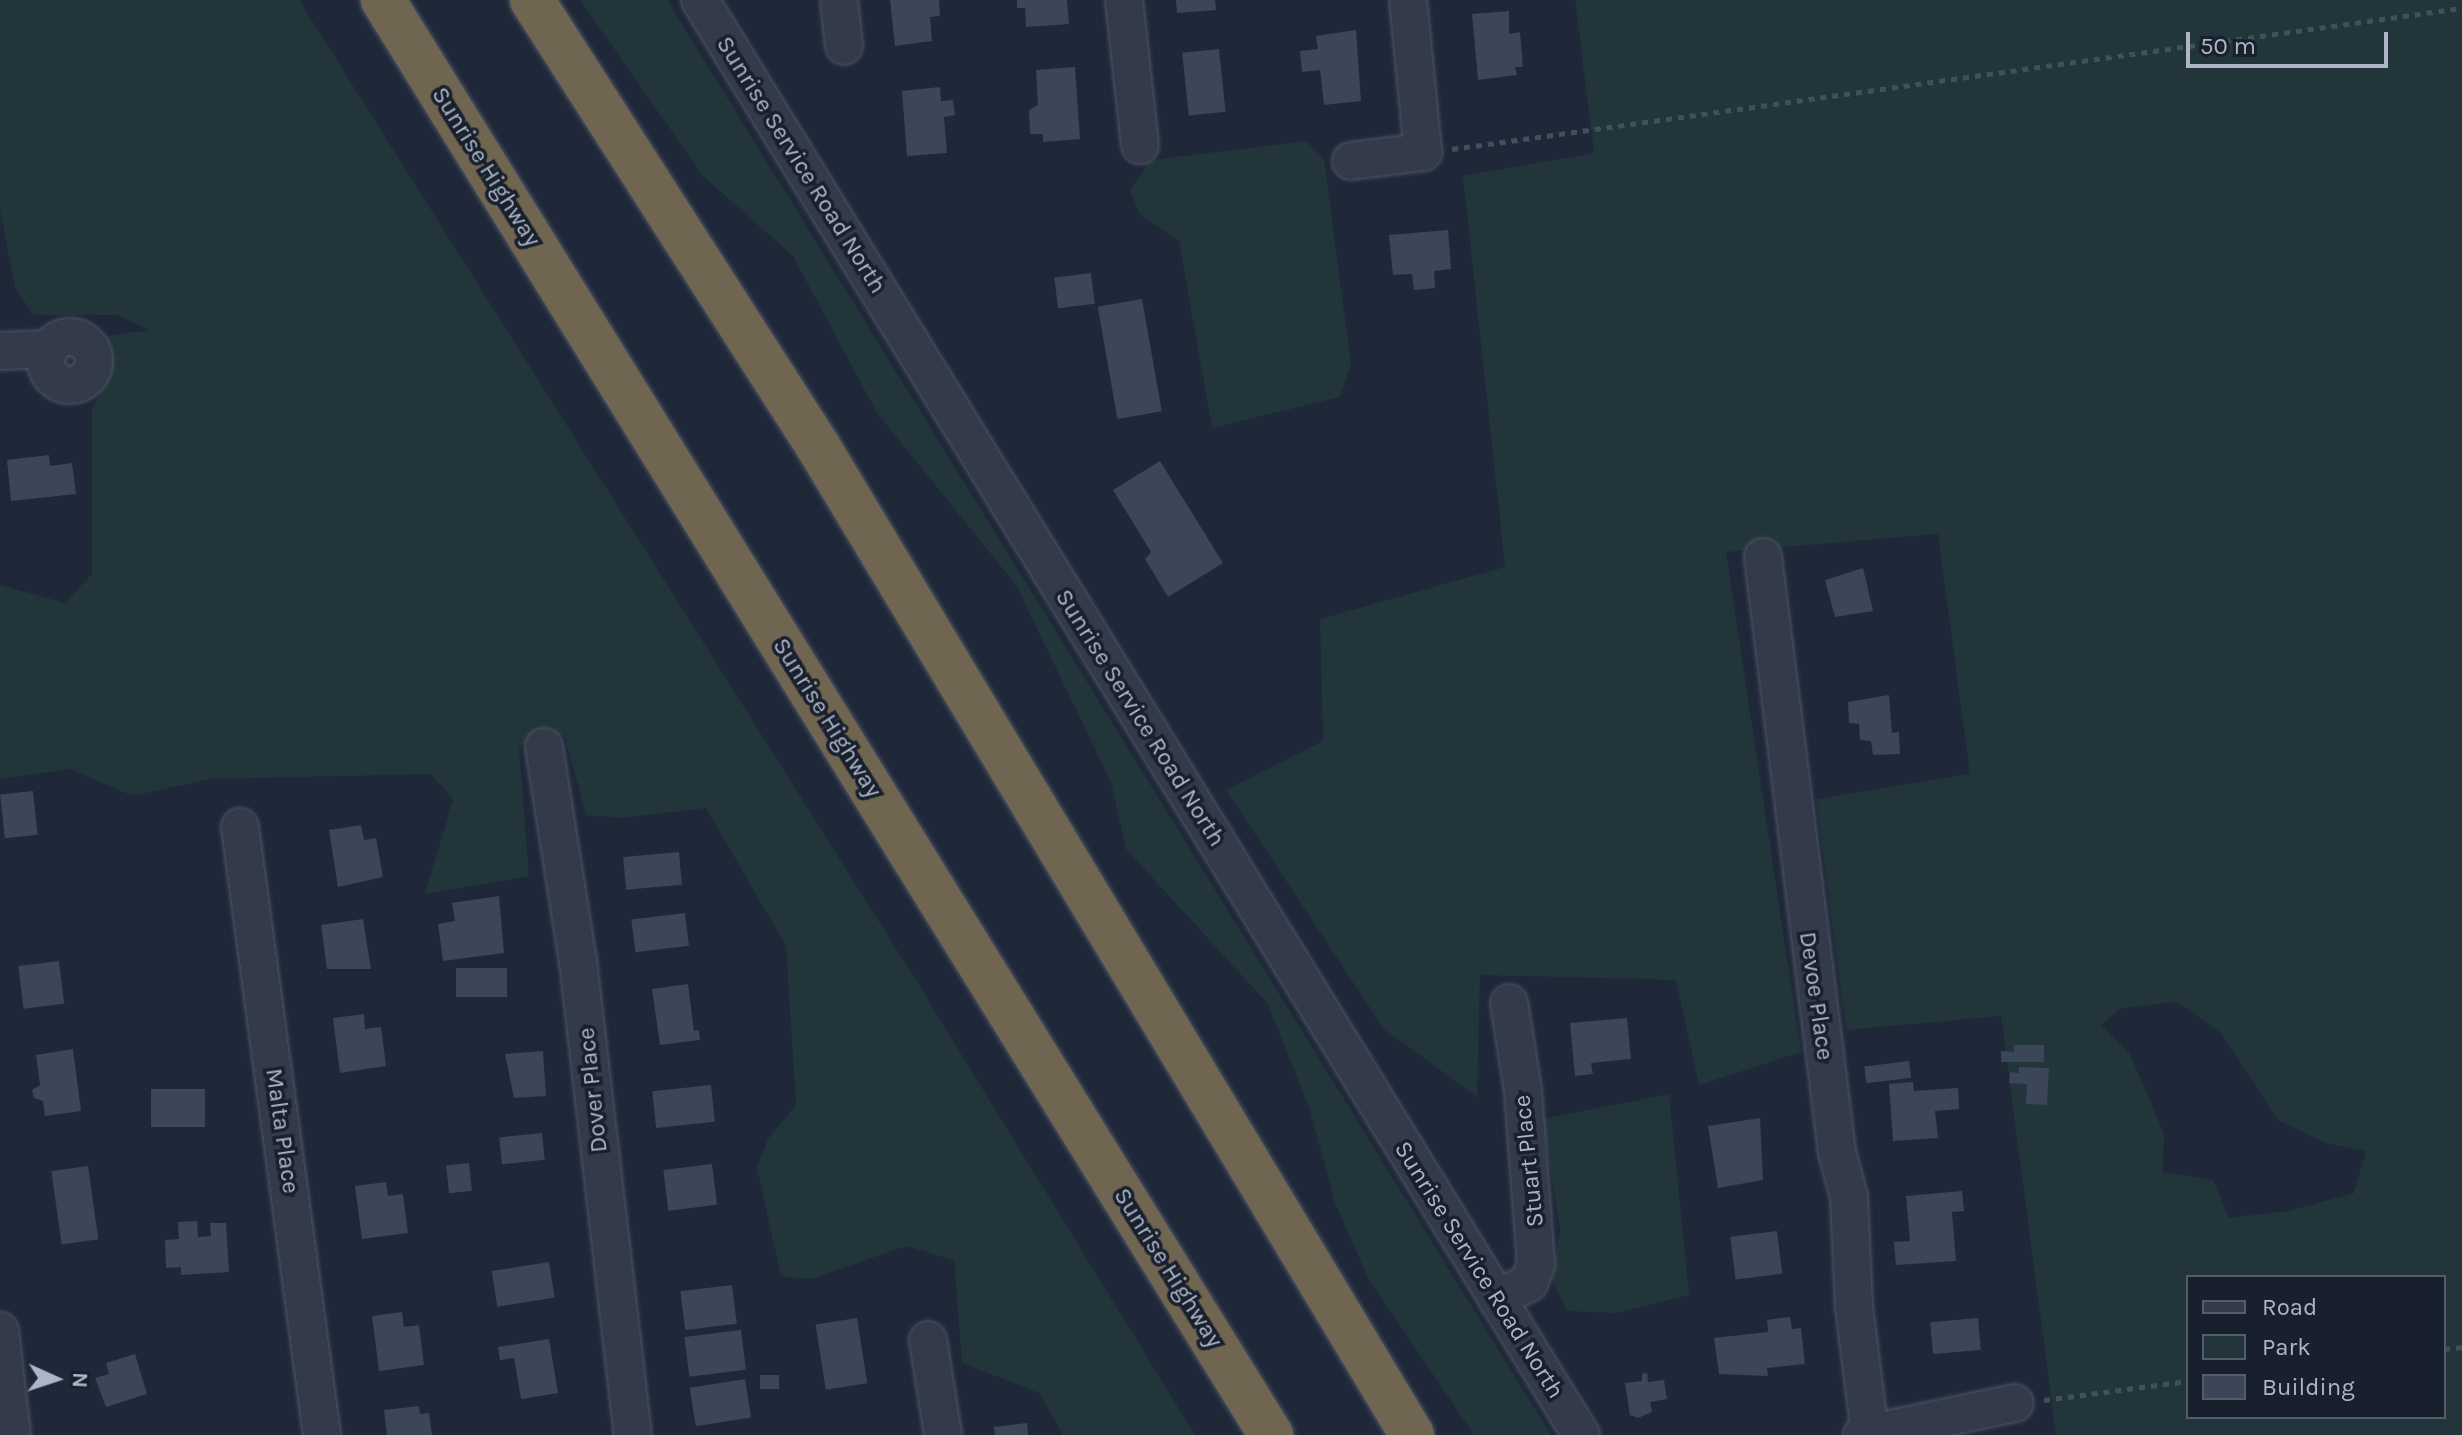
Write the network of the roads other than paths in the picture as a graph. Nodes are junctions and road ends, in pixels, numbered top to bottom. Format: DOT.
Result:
graph roads {
  1 [pos="383,0"];
  2 [pos="532,0"];
  3 [pos="700,0"];
  4 [pos="839,0"];
  5 [pos="1124,0"];
  6 [pos="1408,0"];
  7 [pos="844,46"];
  8 [pos="1140,145"];
  9 [pos="1351,161"];
  10 [pos="50,349"];
  11 [pos="0,351"];
  12 [pos="1763,557"];
  13 [pos="544,747"];
  14 [pos="240,827"];
  15 [pos="1509,1003"];
  16 [pos="1497,1299"];
  17 [pos="0,1331"];
  18 [pos="928,1340"];
  19 [pos="2015,1403"];
  20 [pos="1866,1434"];
  21 [pos="12,1435"];
  22 [pos="322,1435"];
  23 [pos="633,1435"];
  24 [pos="943,1435"];
  25 [pos="1271,1435"];
  26 [pos="1412,1435"];
  27 [pos="1581,1435"];
  1 -- 25 [label="highway, Sunrise Highway"];
  2 -- 26 [label="highway"];
  3 -- 16 [label="street, Sunrise Service Road North"];
  4 -- 7 [label="street"];
  5 -- 8 [label="street"];
  6 -- 9 [label="street"];
  10 -- 11 [label="street"];
  12 -- 20 [label="street, Devoe Place"];
  13 -- 23 [label="street, Dover Place"];
  14 -- 22 [label="street, Malta Place"];
  15 -- 16 [label="street, Stuart Place"];
  16 -- 27 [label="street, Sunrise Service Road North"];
  17 -- 21 [label="street"];
  18 -- 24 [label="street"];
  19 -- 20 [label="street"];
}
